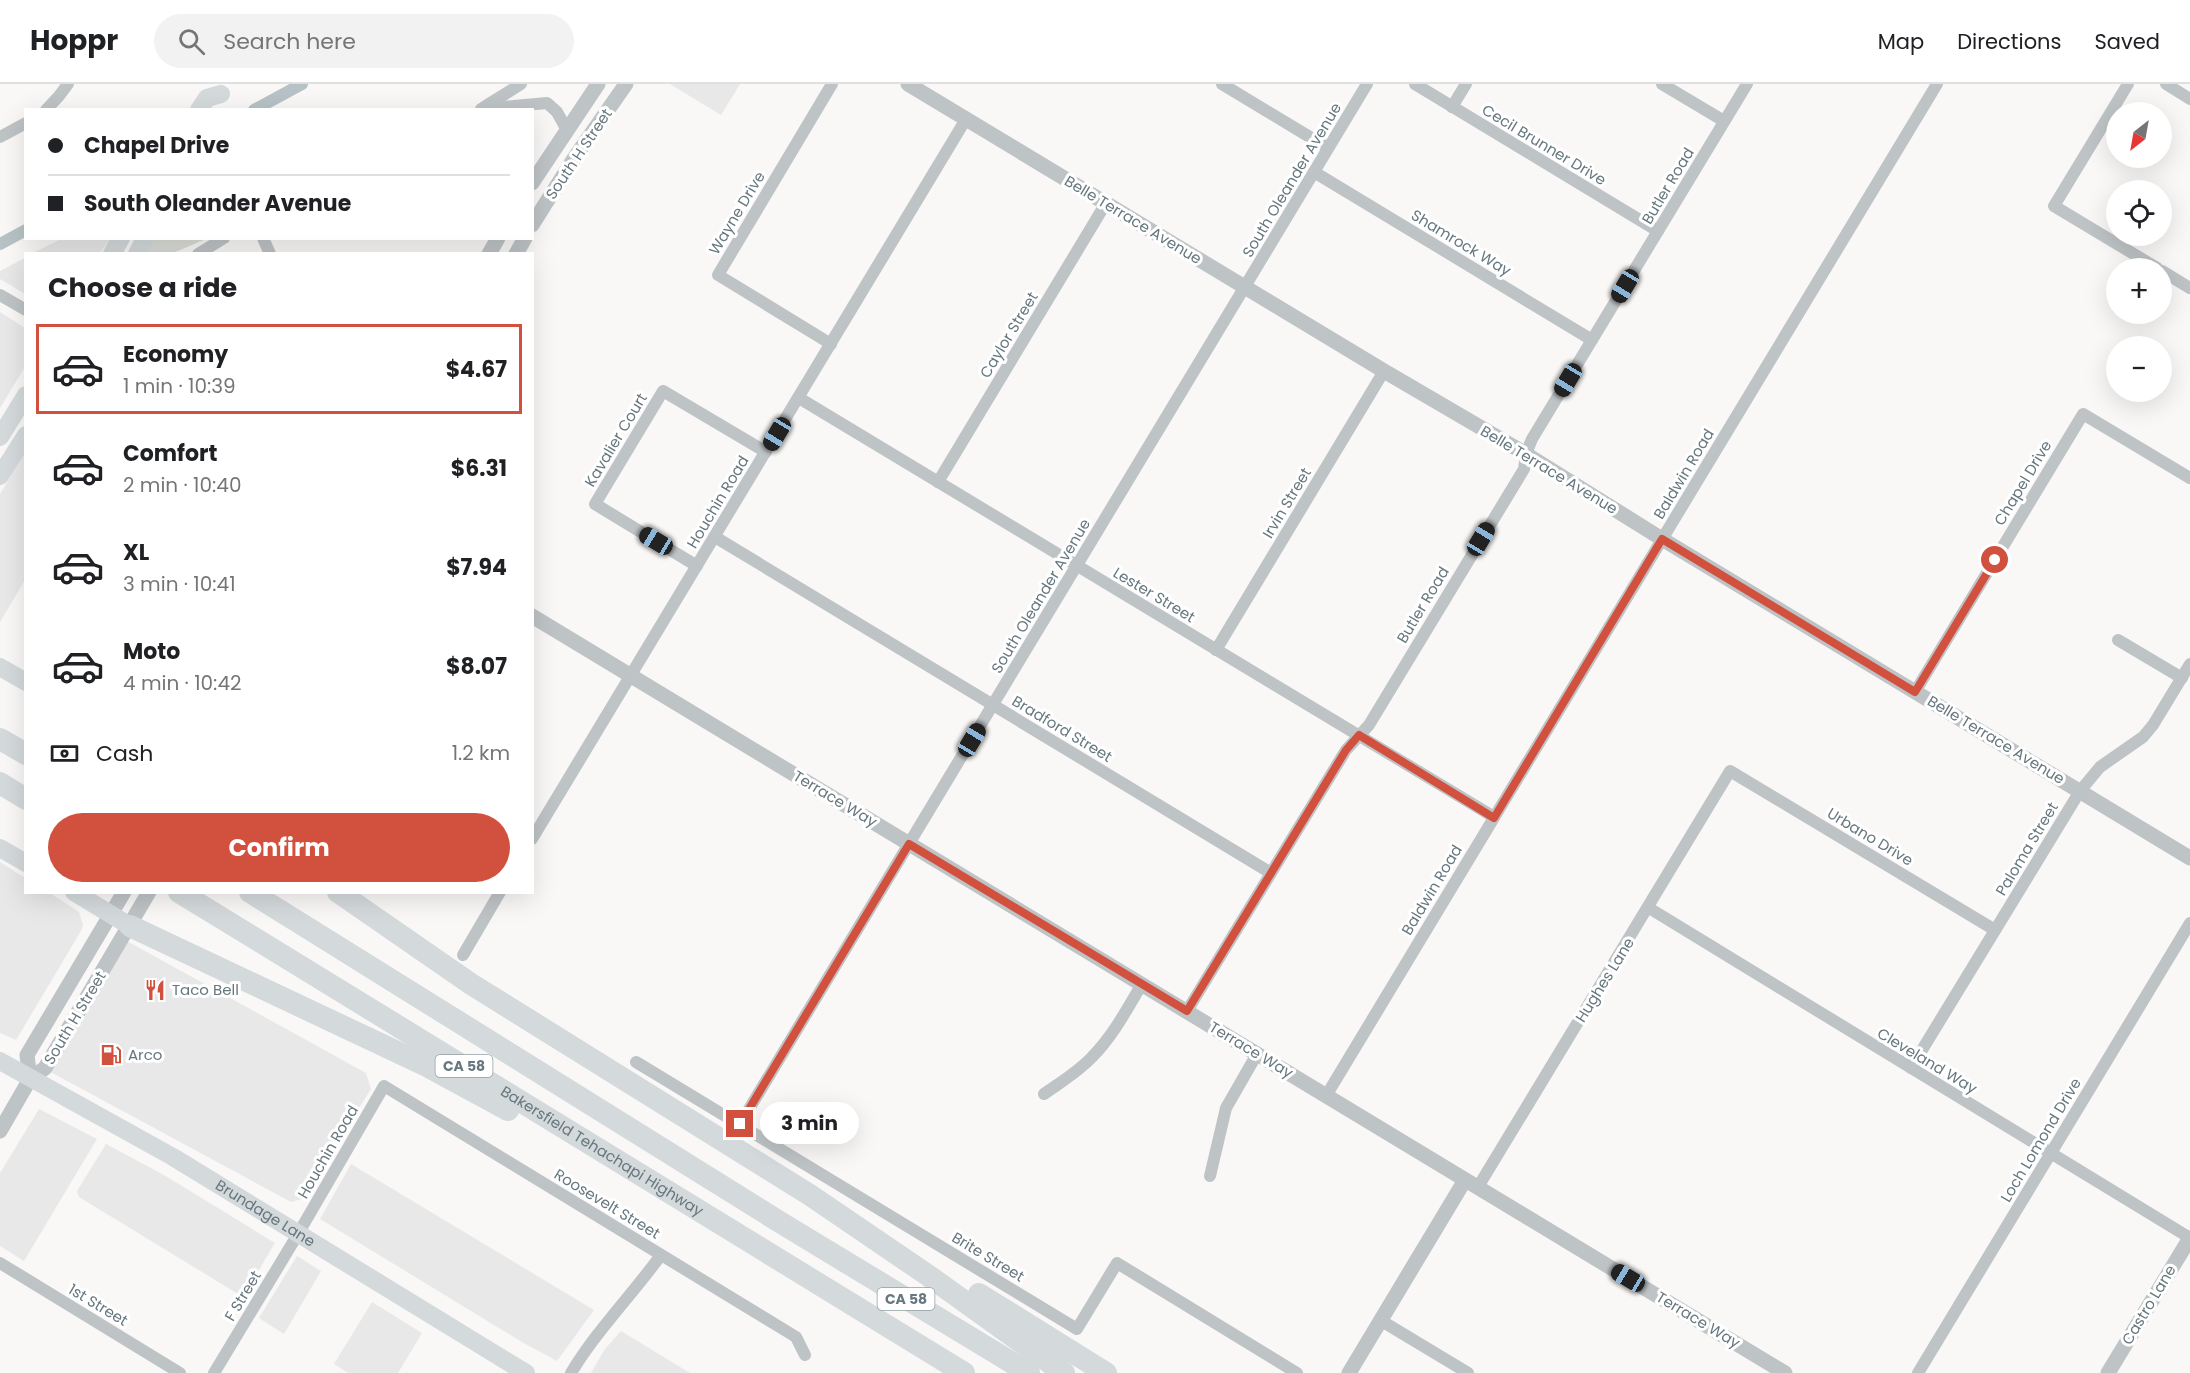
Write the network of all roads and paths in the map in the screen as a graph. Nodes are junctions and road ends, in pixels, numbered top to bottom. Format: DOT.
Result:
graph roads {
  1 [pos="68,84"];
  2 [pos="521,84"];
  3 [pos="598,84"];
  4 [pos="626,84"];
  5 [pos="832,84"];
  6 [pos="908,84"];
  7 [pos="1222,84"];
  8 [pos="1367,84"];
  9 [pos="1415,84"];
  10 [pos="1466,84"];
  11 [pos="1662,84"];
  12 [pos="1747,84"];
  13 [pos="1937,84"];
  14 [pos="2128,84"];
  15 [pos="2166,84"];
  16 [pos="223,96"];
  17 [pos="2190,99"];
  18 [pos="1452,107"];
  19 [pos="48,108"];
  20 [pos="200,108"];
  21 [pos="482,108"];
  22 [pos="491,108"];
  23 [pos="966,120"];
  24 [pos="1724,122"];
  25 [pos="24,124"];
  26 [pos="567,130"];
  27 [pos="0,136"];
  28 [pos="1328,148"];
  29 [pos="1314,172"];
  30 [pos="534,180"];
  31 [pos="1106,203"];
  32 [pos="534,222"];
  33 [pos="1658,231"];
  34 [pos="221,240"];
  35 [pos="201,252"];
  36 [pos="2140,258"];
  37 [pos="2172,277"];
  38 [pos="1244,287"];
  39 [pos="2190,288"];
  40 [pos="0,295"];
  41 [pos="24,309"];
  42 [pos="1592,340"];
  43 [pos="831,344"];
  44 [pos="1384,371"];
  45 [pos="24,398"];
  46 [pos="799,398"];
  47 [pos="24,422"];
  48 [pos="1,433"];
  49 [pos="24,437"];
  50 [pos="766,452"];
  51 [pos="1526,454"];
  52 [pos="0,460"];
  53 [pos="0,476"];
  54 [pos="2190,478"];
  55 [pos="938,482"];
  56 [pos="715,537"];
  57 [pos="1662,539"];
  58 [pos="697,566"];
  59 [pos="1077,566"];
  60 [pos="534,617"];
  61 [pos="2118,640"];
  62 [pos="1216,650"];
  63 [pos="2190,664"];
  64 [pos="0,667"];
  65 [pos="631,676"];
  66 [pos="2182,678"];
  67 [pos="24,681"];
  68 [pos="1915,692"];
  69 [pos="993,705"];
  70 [pos="1359,735"];
  71 [pos="0,739"];
  72 [pos="24,753"];
  73 [pos="1730,771"];
  74 [pos="0,783"];
  75 [pos="2080,791"];
  76 [pos="24,798"];
  77 [pos="1494,818"];
  78 [pos="534,836"];
  79 [pos="909,844"];
  80 [pos="0,848"];
  81 [pos="2190,858"];
  82 [pos="24,862"];
  83 [pos="1271,873"];
  84 [pos="78,894"];
  85 [pos="147,894"];
  86 [pos="182,894"];
  87 [pos="253,894"];
  88 [pos="341,894"];
  89 [pos="499,894"];
  90 [pos="122,895"];
  91 [pos="1649,908"];
  92 [pos="126,916"];
  93 [pos="2190,923"];
  94 [pos="1995,930"];
  95 [pos="463,955"];
  96 [pos="1142,984"];
  97 [pos="1187,1011"];
  98 [pos="1257,1054"];
  99 [pos="0,1061"];
  100 [pos="636,1062"];
  101 [pos="1911,1068"];
  102 [pos="30,1079"];
  103 [pos="384,1086"];
  104 [pos="1044,1094"];
  105 [pos="1326,1096"];
  106 [pos="740,1124"];
  107 [pos="0,1131"];
  108 [pos="2050,1153"];
  109 [pos="1210,1176"];
  110 [pos="1472,1183"];
  111 [pos="810,1195"];
  112 [pos="783,1224"];
  113 [pos="298,1234"];
  114 [pos="2190,1238"];
  115 [pos="749,1240"];
  116 [pos="662,1255"];
  117 [pos="0,1263"];
  118 [pos="1380,1320"];
  119 [pos="805,1355"];
  120 [pos="180,1373"];
  121 [pos="214,1373"];
  122 [pos="526,1373"];
  123 [pos="571,1373"];
  124 [pos="964,1373"];
  125 [pos="1029,1373"];
  126 [pos="1048,1373"];
  127 [pos="1064,1373"];
  128 [pos="1106,1373"];
  129 [pos="1297,1373"];
  130 [pos="1349,1373"];
  131 [pos="1468,1373"];
  132 [pos="1785,1373"];
  133 [pos="1918,1373"];
  134 [pos="2108,1373"];
  1 -- 19 [label="street"];
  2 -- 21 [label="street"];
  3 -- 26 [label="street, South H Street"];
  4 -- 32 [label="street, South H Street"];
  5 -- 43 [label="street, Wayne Drive"];
  6 -- 23 [label="street, Belle Terrace Avenue"];
  7 -- 28 [label="street"];
  8 -- 28 [label="street, South Oleander Avenue"];
  9 -- 18 [label="street, Cecil Brunner Drive"];
  10 -- 18 [label="street"];
  11 -- 24 [label="street"];
  12 -- 24 [label="street, Butler Road"];
  13 -- 57 [label="street, Baldwin Road"];
  14 -- 36 [label="street"];
  15 -- 17 [label="street"];
  16 -- 20 [label="main road"];
  18 -- 33 [label="street, Cecil Brunner Drive"];
  22 -- 26 [label="street"];
  23 -- 31 [label="street, Belle Terrace Avenue"];
  23 -- 43 [label="street, Houchin Road"];
  24 -- 33 [label="street, Butler Road"];
  25 -- 27 [label="street"];
  26 -- 30 [label="street, South H Street"];
  28 -- 29 [label="street, South Oleander Avenue"];
  29 -- 38 [label="street, South Oleander Avenue"];
  29 -- 42 [label="street, Shamrock Way"];
  31 -- 38 [label="street, Belle Terrace Avenue"];
  31 -- 55 [label="street, Caylor Street"];
  33 -- 42 [label="street, Butler Road"];
  34 -- 35 [label="street"];
  37 -- 39 [label="street"];
  38 -- 44 [label="street, Belle Terrace Avenue"];
  38 -- 59 [label="street, South Oleander Avenue"];
  40 -- 41 [label="street"];
  42 -- 51 [label="street, Butler Road"];
  43 -- 46 [label="street, Houchin Road"];
  44 -- 51 [label="street, Belle Terrace Avenue"];
  44 -- 62 [label="street, Irvin Street"];
  45 -- 48 [label="main road"];
  46 -- 50 [label="street, Houchin Road"];
  46 -- 55 [label="street, Lester Street"];
  47 -- 49 [label="main road"];
  48 -- 52 [label="main road"];
  49 -- 53 [label="main road"];
  50 -- 56 [label="street, Houchin Road"];
  50 -- 58 [label="street, Kavalier Court"];
  51 -- 57 [label="street, Belle Terrace Avenue"];
  51 -- 70 [label="street, Butler Road"];
  54 -- 68 [label="street, Chapel Drive"];
  55 -- 59 [label="street, Lester Street"];
  56 -- 58 [label="street, Houchin Road"];
  56 -- 69 [label="street, Bradford Street"];
  57 -- 68 [label="street, Belle Terrace Avenue"];
  57 -- 77 [label="street, Baldwin Road"];
  58 -- 65 [label="street, Houchin Road"];
  59 -- 62 [label="street, Lester Street"];
  59 -- 69 [label="street, South Oleander Avenue"];
  60 -- 65 [label="street, Terrace Way"];
  61 -- 66 [label="street"];
  62 -- 70 [label="street, Lester Street"];
  63 -- 66 [label="street, Paloma Street"];
  64 -- 67 [label="main road"];
  65 -- 78 [label="street, Houchin Road"];
  65 -- 79 [label="street, Terrace Way"];
  66 -- 75 [label="street, Paloma Street"];
  68 -- 75 [label="street, Belle Terrace Avenue"];
  69 -- 79 [label="street, South Oleander Avenue"];
  69 -- 83 [label="street, Bradford Street"];
  70 -- 77 [label="street, Lester Street"];
  70 -- 83 [label="street, Butler Road"];
  71 -- 72 [label="highway"];
  73 -- 91 [label="street, Hughes Lane"];
  73 -- 94 [label="street, Urbano Drive"];
  74 -- 76 [label="highway"];
  75 -- 81 [label="street, Belle Terrace Avenue"];
  75 -- 94 [label="street, Paloma Street"];
  77 -- 105 [label="street, Baldwin Road"];
  79 -- 96 [label="street, Terrace Way"];
  79 -- 106 [label="street, South Oleander Avenue"];
  80 -- 82 [label="main road"];
  83 -- 97 [label="street, Butler Road"];
  84 -- 92 [label="main road"];
  85 -- 92 [label="street, South H Street"];
  86 -- 115 [label="highway, Bakersfield Tehachapi Highway / CA 58"];
  87 -- 112 [label="highway, Bakersfield Tehachapi Highway / CA 58"];
  88 -- 111 [label="highway"];
  89 -- 95 [label="street"];
  90 -- 92 [label="street, South H Street"];
  91 -- 101 [label="street, Cleveland Way"];
  91 -- 110 [label="street, Hughes Lane"];
  92 -- 102 [label="street, South H Street"];
  92 -- 102 [label="street, South H Street"];
  92 -- 115 [label="highway"];
  93 -- 108 [label="street, Loch Lomond Drive"];
  94 -- 101 [label="street, Paloma Street"];
  96 -- 97 [label="street, Terrace Way"];
  96 -- 104 [label="street"];
  97 -- 98 [label="street, Terrace Way"];
  98 -- 105 [label="street, Terrace Way"];
  98 -- 109 [label="street"];
  99 -- 102 [label="main road, Brundage Lane"];
  100 -- 106 [label="street, Brite Street"];
  101 -- 108 [label="street, Cleveland Way"];
  102 -- 107 [label="street"];
  102 -- 113 [label="main road, Brundage Lane"];
  103 -- 113 [label="street, Houchin Road"];
  103 -- 116 [label="street, Roosevelt Street"];
  105 -- 110 [label="street, Terrace Way"];
  106 -- 129 [label="street, Brite Street"];
  108 -- 114 [label="street, Cleveland Way"];
  108 -- 133 [label="street, Loch Lomond Drive"];
  110 -- 118 [label="street, Hughes Lane"];
  110 -- 132 [label="street, Terrace Way"];
  111 -- 127 [label="highway"];
  111 -- 128 [label="highway"];
  112 -- 125 [label="highway, CA 58"];
  112 -- 126 [label="highway"];
  113 -- 121 [label="street, F Street"];
  113 -- 122 [label="main road, Brundage Lane"];
  114 -- 134 [label="street, Castro Lane"];
  115 -- 124 [label="highway, Bakersfield Tehachapi Highway / CA 58"];
  116 -- 119 [label="street, Roosevelt Street"];
  116 -- 123 [label="street"];
  117 -- 120 [label="street, 1st Street"];
  118 -- 130 [label="street, Hughes Lane"];
  118 -- 131 [label="street"];
}
